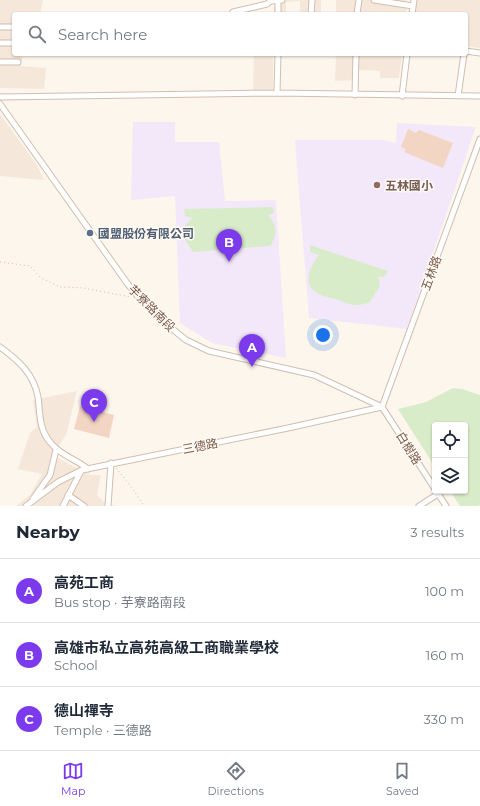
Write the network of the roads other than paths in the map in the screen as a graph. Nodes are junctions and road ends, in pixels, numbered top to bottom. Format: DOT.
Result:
graph roads {
  1 [pos="280,0"];
  2 [pos="312,0"];
  3 [pos="359,0"];
  4 [pos="374,0"];
  5 [pos="267,2"];
  6 [pos="413,3"];
  7 [pos="233,12"];
  8 [pos="278,12"];
  9 [pos="311,12"];
  10 [pos="357,12"];
  11 [pos="0,27"];
  12 [pos="12,27"];
  13 [pos="0,43"];
  14 [pos="12,43"];
  15 [pos="468,51"];
  16 [pos="480,52"];
  17 [pos="278,56"];
  18 [pos="356,56"];
  19 [pos="407,56"];
  20 [pos="464,56"];
  21 [pos="0,62"];
  22 [pos="18,62"];
  23 [pos="277,93"];
  24 [pos="355,95"];
  25 [pos="402,96"];
  26 [pos="458,96"];
  27 [pos="480,96"];
  28 [pos="0,97"];
  29 [pos="0,104"];
  30 [pos="480,139"];
  31 [pos="0,347"];
  32 [pos="382,407"];
  33 [pos="56,450"];
  34 [pos="111,464"];
  35 [pos="88,469"];
  36 [pos="82,470"];
  37 [pos="432,485"];
  38 [pos="433,494"];
  39 [pos="438,494"];
  40 [pos="68,495"];
  41 [pos="26,506"];
  42 [pos="62,506"];
  43 [pos="84,506"];
  44 [pos="108,506"];
  45 [pos="419,506"];
  46 [pos="446,506"];
  1 -- 5 [label="street"];
  1 -- 8 [label="street"];
  2 -- 9 [label="street"];
  3 -- 10 [label="street"];
  4 -- 6 [label="street"];
  5 -- 7 [label="street"];
  11 -- 12 [label="street"];
  13 -- 14 [label="street"];
  15 -- 16 [label="street"];
  17 -- 23 [label="street"];
  18 -- 24 [label="street"];
  19 -- 25 [label="street"];
  20 -- 26 [label="street"];
  21 -- 22 [label="street"];
  23 -- 24 [label="street"];
  23 -- 28 [label="street"];
  24 -- 25 [label="street"];
  25 -- 26 [label="street"];
  26 -- 27 [label="street"];
  29 -- 32 [label="street, 芋寮路南段"];
  30 -- 32 [label="street, 五林路"];
  31 -- 33 [label="street"];
  32 -- 34 [label="street, 三德路"];
  32 -- 37 [label="street, 白樹路"];
  33 -- 35 [label="street"];
  33 -- 41 [label="street"];
  34 -- 35 [label="street, 三德路"];
  34 -- 44 [label="street"];
  35 -- 36 [label="street, 三德路"];
  36 -- 40 [label="street"];
  36 -- 41 [label="street, 三德路"];
  38 -- 45 [label="street"];
  39 -- 46 [label="street, 白樹路"];
  40 -- 42 [label="street"];
  40 -- 43 [label="street"];
}
